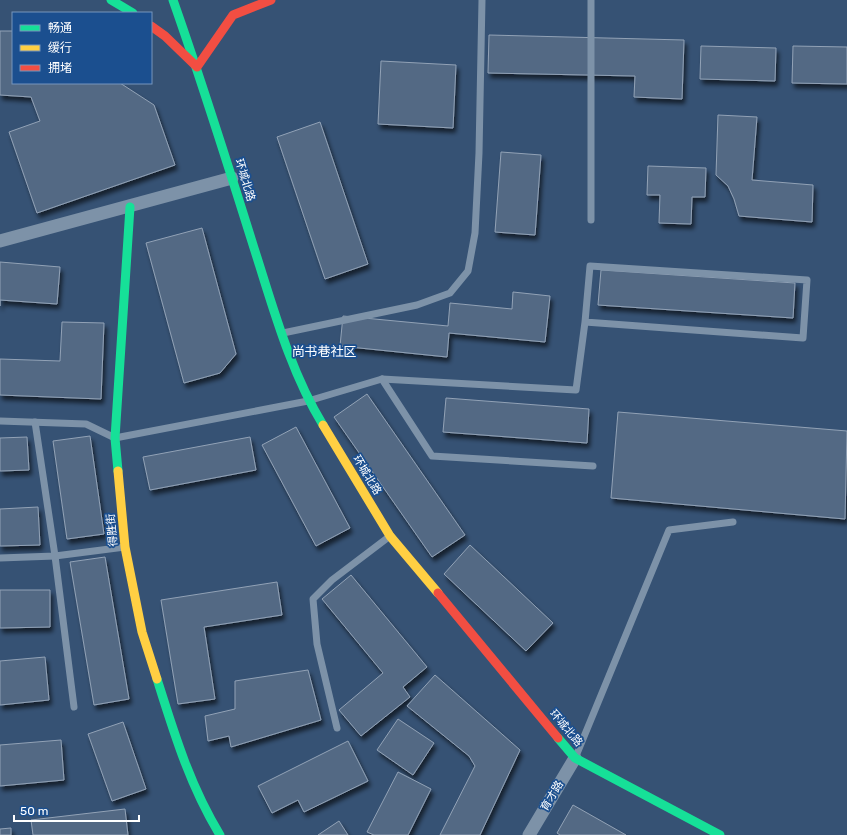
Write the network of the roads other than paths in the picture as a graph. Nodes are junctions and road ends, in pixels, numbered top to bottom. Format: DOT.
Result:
graph roads {
  1 [pos="111,0"];
  2 [pos="173,0"];
  3 [pos="271,0"];
  4 [pos="482,0"];
  5 [pos="591,0"];
  6 [pos="131,12"];
  7 [pos="152,27"];
  8 [pos="197,67"];
  9 [pos="232,178"];
  10 [pos="130,207"];
  11 [pos="591,220"];
  12 [pos="0,241"];
  13 [pos="585,322"];
  14 [pos="283,333"];
  15 [pos="382,379"];
  16 [pos="308,401"];
  17 [pos="0,421"];
  18 [pos="35,422"];
  19 [pos="115,438"];
  20 [pos="593,466"];
  21 [pos="733,522"];
  22 [pos="390,536"];
  23 [pos="125,547"];
  24 [pos="55,556"];
  25 [pos="0,558"];
  26 [pos="74,707"];
  27 [pos="337,728"];
  28 [pos="575,758"];
  29 [pos="220,835"];
  30 [pos="529,835"];
  31 [pos="720,835"];
  1 -- 6 [label="main road"];
  2 -- 8 [label="main road, 环城北路"];
  3 -- 8 [label="main road"];
  4 -- 14 [label="lane"];
  5 -- 11 [label="lane"];
  7 -- 8 [label="main road"];
  8 -- 9 [label="main road, 环城北路"];
  9 -- 10 [label="street"];
  9 -- 14 [label="main road, 环城北路"];
  10 -- 12 [label="street"];
  10 -- 19 [label="main road, 得胜街"];
  13 -- 13 [label="lane"];
  13 -- 15 [label="lane"];
  14 -- 16 [label="main road, 环城北路"];
  15 -- 16 [label="lane"];
  15 -- 20 [label="lane"];
  16 -- 19 [label="lane"];
  16 -- 22 [label="main road, 环城北路"];
  17 -- 18 [label="lane"];
  18 -- 19 [label="lane"];
  18 -- 24 [label="lane"];
  19 -- 23 [label="main road, 得胜街"];
  21 -- 28 [label="lane"];
  22 -- 27 [label="lane"];
  22 -- 28 [label="main road, 环城北路"];
  23 -- 24 [label="lane"];
  23 -- 29 [label="main road, 得胜街"];
  24 -- 25 [label="lane"];
  24 -- 26 [label="lane"];
  28 -- 30 [label="street, 育才路"];
  28 -- 31 [label="main road, 环城北路"];
}
